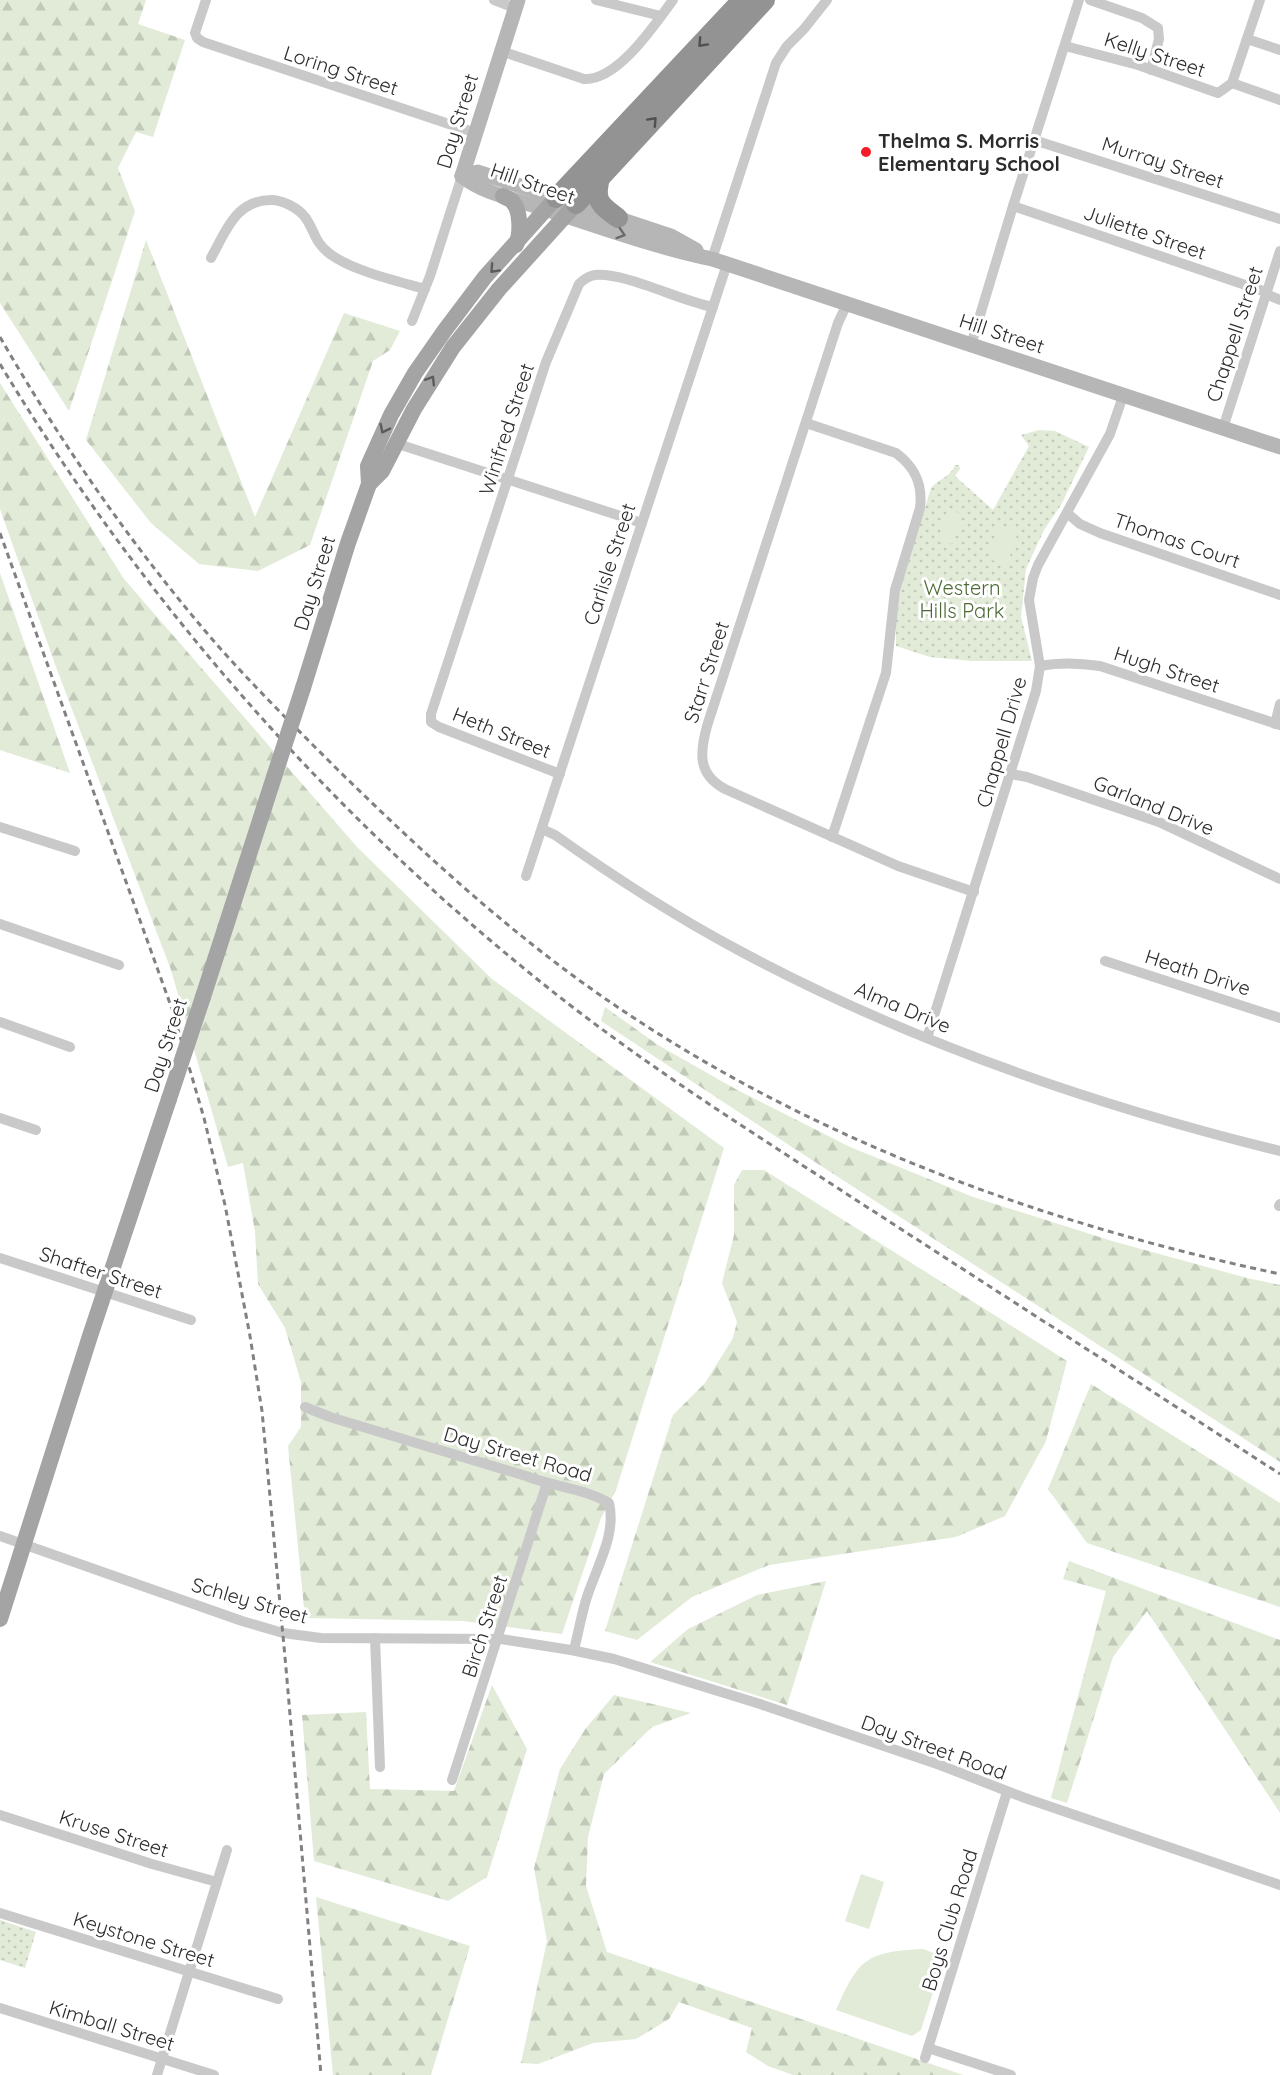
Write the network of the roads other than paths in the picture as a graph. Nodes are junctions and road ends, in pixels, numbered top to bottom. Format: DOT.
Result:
graph roads {
  1 [pos="206,0"];
  2 [pos="494,0"];
  3 [pos="596,0"];
  4 [pos="673,0"];
  5 [pos="742,0"];
  6 [pos="765,0"];
  7 [pos="827,0"];
  8 [pos="1079,0"];
  9 [pos="1090,0"];
  10 [pos="1260,0"];
  11 [pos="516,4"];
  12 [pos="661,16"];
  13 [pos="1247,39"];
  14 [pos="1065,45"];
  15 [pos="1280,50"];
  16 [pos="501,51"];
  17 [pos="1151,70"];
  18 [pos="1232,83"];
  19 [pos="1280,100"];
  20 [pos="476,134"];
  21 [pos="1034,140"];
  22 [pos="607,171"];
  23 [pos="462,176"];
  24 [pos="504,196"];
  25 [pos="552,204"];
  26 [pos="1013,206"];
  27 [pos="571,210"];
  28 [pos="618,219"];
  29 [pos="1280,219"];
  30 [pos="515,246"];
  31 [pos="1280,252"];
  32 [pos="211,258"];
  33 [pos="712,259"];
  34 [pos="727,264"];
  35 [pos="425,289"];
  36 [pos="1266,293"];
  37 [pos="1280,300"];
  38 [pos="847,304"];
  39 [pos="712,308"];
  40 [pos="412,321"];
  41 [pos="971,345"];
  42 [pos="1123,396"];
  43 [pos="806,423"];
  44 [pos="1223,428"];
  45 [pos="395,443"];
  46 [pos="1280,447"];
  47 [pos="507,481"];
  48 [pos="369,484"];
  49 [pos="1066,513"];
  50 [pos="642,523"];
  51 [pos="1280,595"];
  52 [pos="1040,666"];
  53 [pos="1280,704"];
  54 [pos="431,722"];
  55 [pos="1278,724"];
  56 [pos="560,774"];
  57 [pos="1011,774"];
  58 [pos="0,827"];
  59 [pos="542,829"];
  60 [pos="832,837"];
  61 [pos="75,850"];
  62 [pos="526,876"];
  63 [pos="1280,879"];
  64 [pos="974,891"];
  65 [pos="0,924"];
  66 [pos="1106,961"];
  67 [pos="119,965"];
  68 [pos="1280,1018"];
  69 [pos="0,1022"];
  70 [pos="927,1038"];
  71 [pos="70,1047"];
  72 [pos="0,1118"];
  73 [pos="36,1130"];
  74 [pos="1280,1151"];
  75 [pos="0,1258"];
  76 [pos="105,1291"];
  77 [pos="191,1320"];
  78 [pos="305,1407"];
  79 [pos="548,1483"];
  80 [pos="0,1536"];
  81 [pos="24,1544"];
  82 [pos="0,1619"];
  83 [pos="375,1638"];
  84 [pos="499,1639"];
  85 [pos="572,1650"];
  86 [pos="380,1767"];
  87 [pos="452,1780"];
  88 [pos="1007,1792"];
  89 [pos="0,1815"];
  90 [pos="227,1850"];
  91 [pos="217,1882"];
  92 [pos="1280,1885"];
  93 [pos="0,1913"];
  94 [pos="189,1972"];
  95 [pos="278,1999"];
  96 [pos="0,2008"];
  97 [pos="162,2060"];
  98 [pos="157,2075"];
  99 [pos="214,2075"];
  100 [pos="1011,2075"];
  1 -- 20 [label="street, Loring Street"];
  2 -- 11 [label="street"];
  3 -- 12 [label="street"];
  4 -- 12 [label="street"];
  5 -- 25 [label="highway, one-way"];
  22 -- 6 [label="highway, one-way"];
  7 -- 33 [label="street"];
  8 -- 14 [label="street"];
  9 -- 17 [label="street"];
  10 -- 13 [label="street"];
  11 -- 16 [label="street, Day Street"];
  12 -- 16 [label="street"];
  13 -- 15 [label="street"];
  13 -- 18 [label="street"];
  14 -- 17 [label="street, Kelly Street"];
  14 -- 21 [label="street"];
  16 -- 20 [label="street, Day Street"];
  17 -- 18 [label="street, Kelly Street"];
  18 -- 19 [label="street"];
  20 -- 23 [label="street, Day Street"];
  21 -- 26 [label="street"];
  21 -- 29 [label="street, Murray Street"];
  22 -- 27 [label="highway"];
  22 -- 28 [label="highway"];
  23 -- 24 [label="street, Hill Street"];
  23 -- 25 [label="street, Hill Street"];
  23 -- 35 [label="street, Day Street"];
  24 -- 25 [label="street, Hill Street"];
  24 -- 30 [label="main road"];
  25 -- 27 [label="street, Hill Street"];
  25 -- 30 [label="main road, Day Street"];
  26 -- 36 [label="street, Juliette Street"];
  26 -- 41 [label="street"];
  27 -- 28 [label="street, Hill Street"];
  27 -- 33 [label="street, Hill Street, one-way"];
  45 -- 27 [label="main road, Day Street, one-way"];
  28 -- 33 [label="street, Hill Street"];
  30 -- 48 [label="main road, Day Street, one-way"];
  31 -- 36 [label="street, Chappell Street"];
  32 -- 35 [label="street"];
  33 -- 34 [label="street, Hill Street"];
  34 -- 38 [label="street, Hill Street"];
  34 -- 39 [label="street, Carlisle Street"];
  35 -- 40 [label="street, Day Street"];
  36 -- 37 [label="street, Juliette Street"];
  36 -- 44 [label="street, Chappell Street"];
  38 -- 41 [label="street, Hill Street"];
  38 -- 43 [label="street, Starr Street"];
  39 -- 47 [label="street, Winifred Street"];
  39 -- 50 [label="street, Carlisle Street"];
  41 -- 42 [label="street, Hill Street"];
  42 -- 44 [label="street, Hill Street"];
  42 -- 49 [label="street, Chappell Drive"];
  43 -- 60 [label="street"];
  43 -- 60 [label="street, Starr Street"];
  44 -- 46 [label="street, Hill Street"];
  45 -- 47 [label="street"];
  45 -- 48 [label="main road, Day Street"];
  47 -- 50 [label="street"];
  47 -- 54 [label="street, Winifred Street"];
  48 -- 76 [label="main road, Day Street, bridge"];
  49 -- 51 [label="street, Thomas Court"];
  49 -- 52 [label="street, Chappell Drive"];
  50 -- 56 [label="street, Carlisle Street"];
  52 -- 55 [label="street, Hugh Street"];
  52 -- 57 [label="street, Chappell Drive"];
  53 -- 55 [label="street"];
  54 -- 56 [label="street, Heth Street"];
  56 -- 59 [label="street, Carlisle Street"];
  57 -- 63 [label="street, Garland Drive"];
  57 -- 64 [label="street, Chappell Drive"];
  58 -- 61 [label="street"];
  59 -- 62 [label="street, Carlisle Street"];
  59 -- 70 [label="street, Alma Drive"];
  60 -- 64 [label="street, Starr Street"];
  64 -- 70 [label="street, Chappell Drive"];
  65 -- 67 [label="street"];
  66 -- 68 [label="street, Heath Drive"];
  69 -- 71 [label="street"];
  70 -- 74 [label="street, Alma Drive"];
  72 -- 73 [label="street"];
  75 -- 76 [label="street, Shafter Street"];
  76 -- 77 [label="street, Shafter Street"];
  76 -- 81 [label="main road, Day Street"];
  78 -- 79 [label="street, Day Street Road"];
  79 -- 84 [label="street, Birch Street"];
  79 -- 85 [label="street, Day Street Road"];
  80 -- 81 [label="street, Schley Street"];
  81 -- 82 [label="main road, Day Street"];
  81 -- 83 [label="street, Schley Street"];
  83 -- 84 [label="street, Schley Street"];
  83 -- 86 [label="street"];
  84 -- 85 [label="street, Schley Street"];
  84 -- 87 [label="street, Birch Street"];
  85 -- 88 [label="street, Day Street Road"];
  88 -- 92 [label="street, Day Street Road"];
  88 -- 100 [label="street, Boys Club Road"];
  89 -- 91 [label="street, Kruse Street"];
  90 -- 91 [label="street"];
  91 -- 94 [label="street"];
  93 -- 94 [label="street, Keystone Street"];
  94 -- 95 [label="street, Keystone Street"];
  94 -- 97 [label="street"];
  96 -- 97 [label="street, Kimball Street"];
  97 -- 98 [label="street"];
  97 -- 99 [label="street, Kimball Street"];
}
